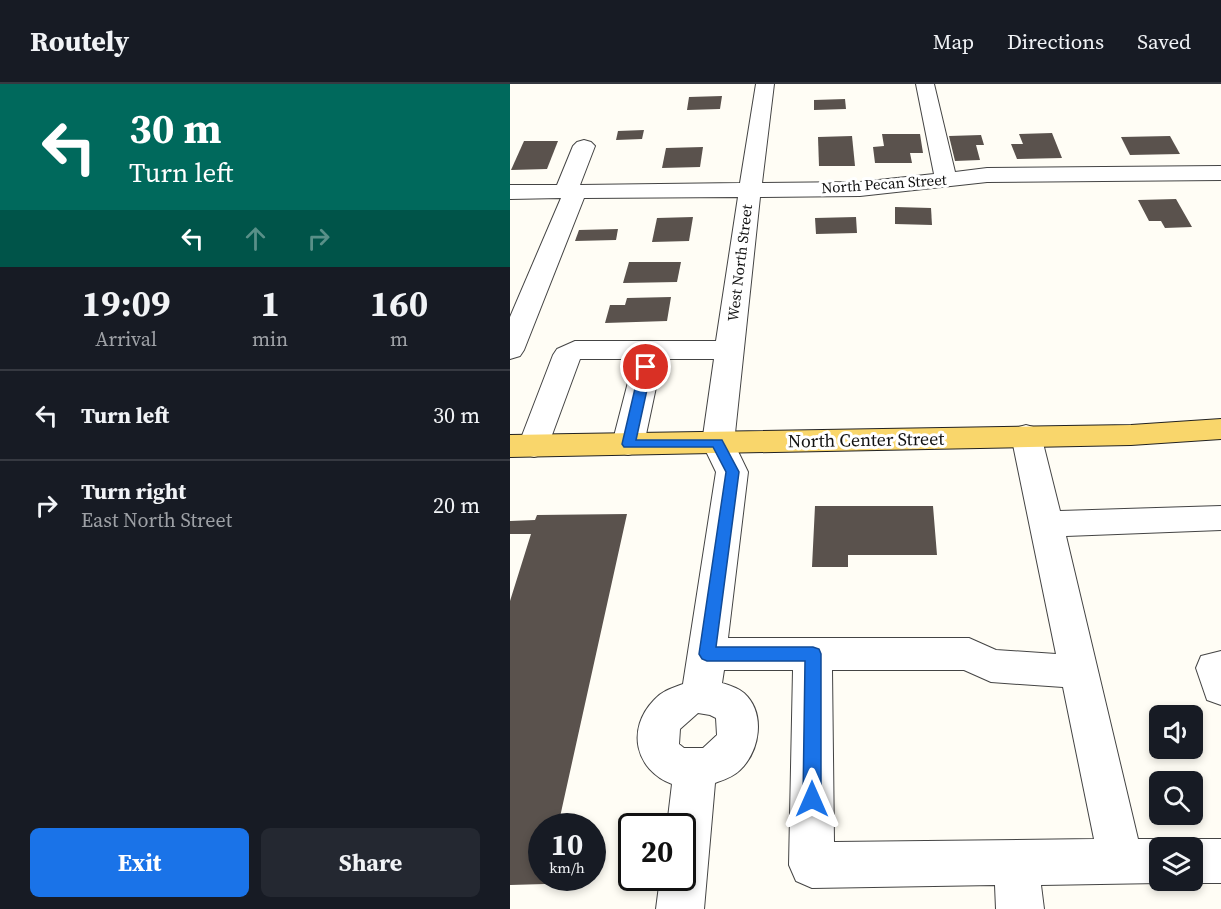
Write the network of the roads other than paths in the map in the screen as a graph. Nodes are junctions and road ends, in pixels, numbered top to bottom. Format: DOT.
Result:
graph roads {
  1 [pos="765,84"];
  2 [pos="925,84"];
  3 [pos="584,146"];
  4 [pos="1221,173"];
  5 [pos="946,180"];
  6 [pos="749,189"];
  7 [pos="571,191"];
  8 [pos="510,192"];
  9 [pos="510,350"];
  10 [pos="650,350"];
  11 [pos="729,350"];
  12 [pos="1221,429"];
  13 [pos="1026,435"];
  14 [pos="718,443"];
  15 [pos="628,444"];
  16 [pos="522,446"];
  17 [pos="1221,518"];
  18 [pos="1046,524"];
  19 [pos="707,654"];
  20 [pos="813,654"];
  21 [pos="1221,667"];
  22 [pos="1078,672"];
  23 [pos="1221,688"];
  24 [pos="701,696"];
  25 [pos="695,769"];
  26 [pos="1140,861"];
  27 [pos="1203,861"];
  28 [pos="1221,861"];
  29 [pos="1016,862"];
  30 [pos="680,909"];
  31 [pos="1020,909"];
  1 -- 6 [label="street, West North Street"];
  2 -- 5 [label="street"];
  3 -- 7 [label="street"];
  4 -- 5 [label="street, North Pecan Street"];
  5 -- 6 [label="street, North Pecan Street"];
  6 -- 7 [label="street, North Pecan Street"];
  6 -- 11 [label="street, West North Street"];
  7 -- 8 [label="street, North Pecan Street"];
  7 -- 9 [label="street"];
  10 -- 11 [label="street"];
  10 -- 15 [label="street"];
  10 -- 16 [label="street"];
  11 -- 14 [label="street, West North Street"];
  12 -- 13 [label="main road, North Center Street"];
  13 -- 14 [label="main road, North Center Street"];
  13 -- 18 [label="street"];
  14 -- 15 [label="main road, North Center Street"];
  14 -- 19 [label="street"];
  15 -- 16 [label="main road, North Center Street"];
  17 -- 18 [label="street"];
  18 -- 22 [label="street"];
  19 -- 20 [label="street"];
  19 -- 24 [label="street"];
  20 -- 22 [label="street"];
  20 -- 29 [label="street"];
  21 -- 23 [label="street"];
  22 -- 26 [label="street"];
  24 -- 25 [label="street"];
  24 -- 25 [label="street"];
  25 -- 30 [label="street"];
  26 -- 29 [label="street"];
  27 -- 28 [label="street"];
  29 -- 31 [label="street"];
}
